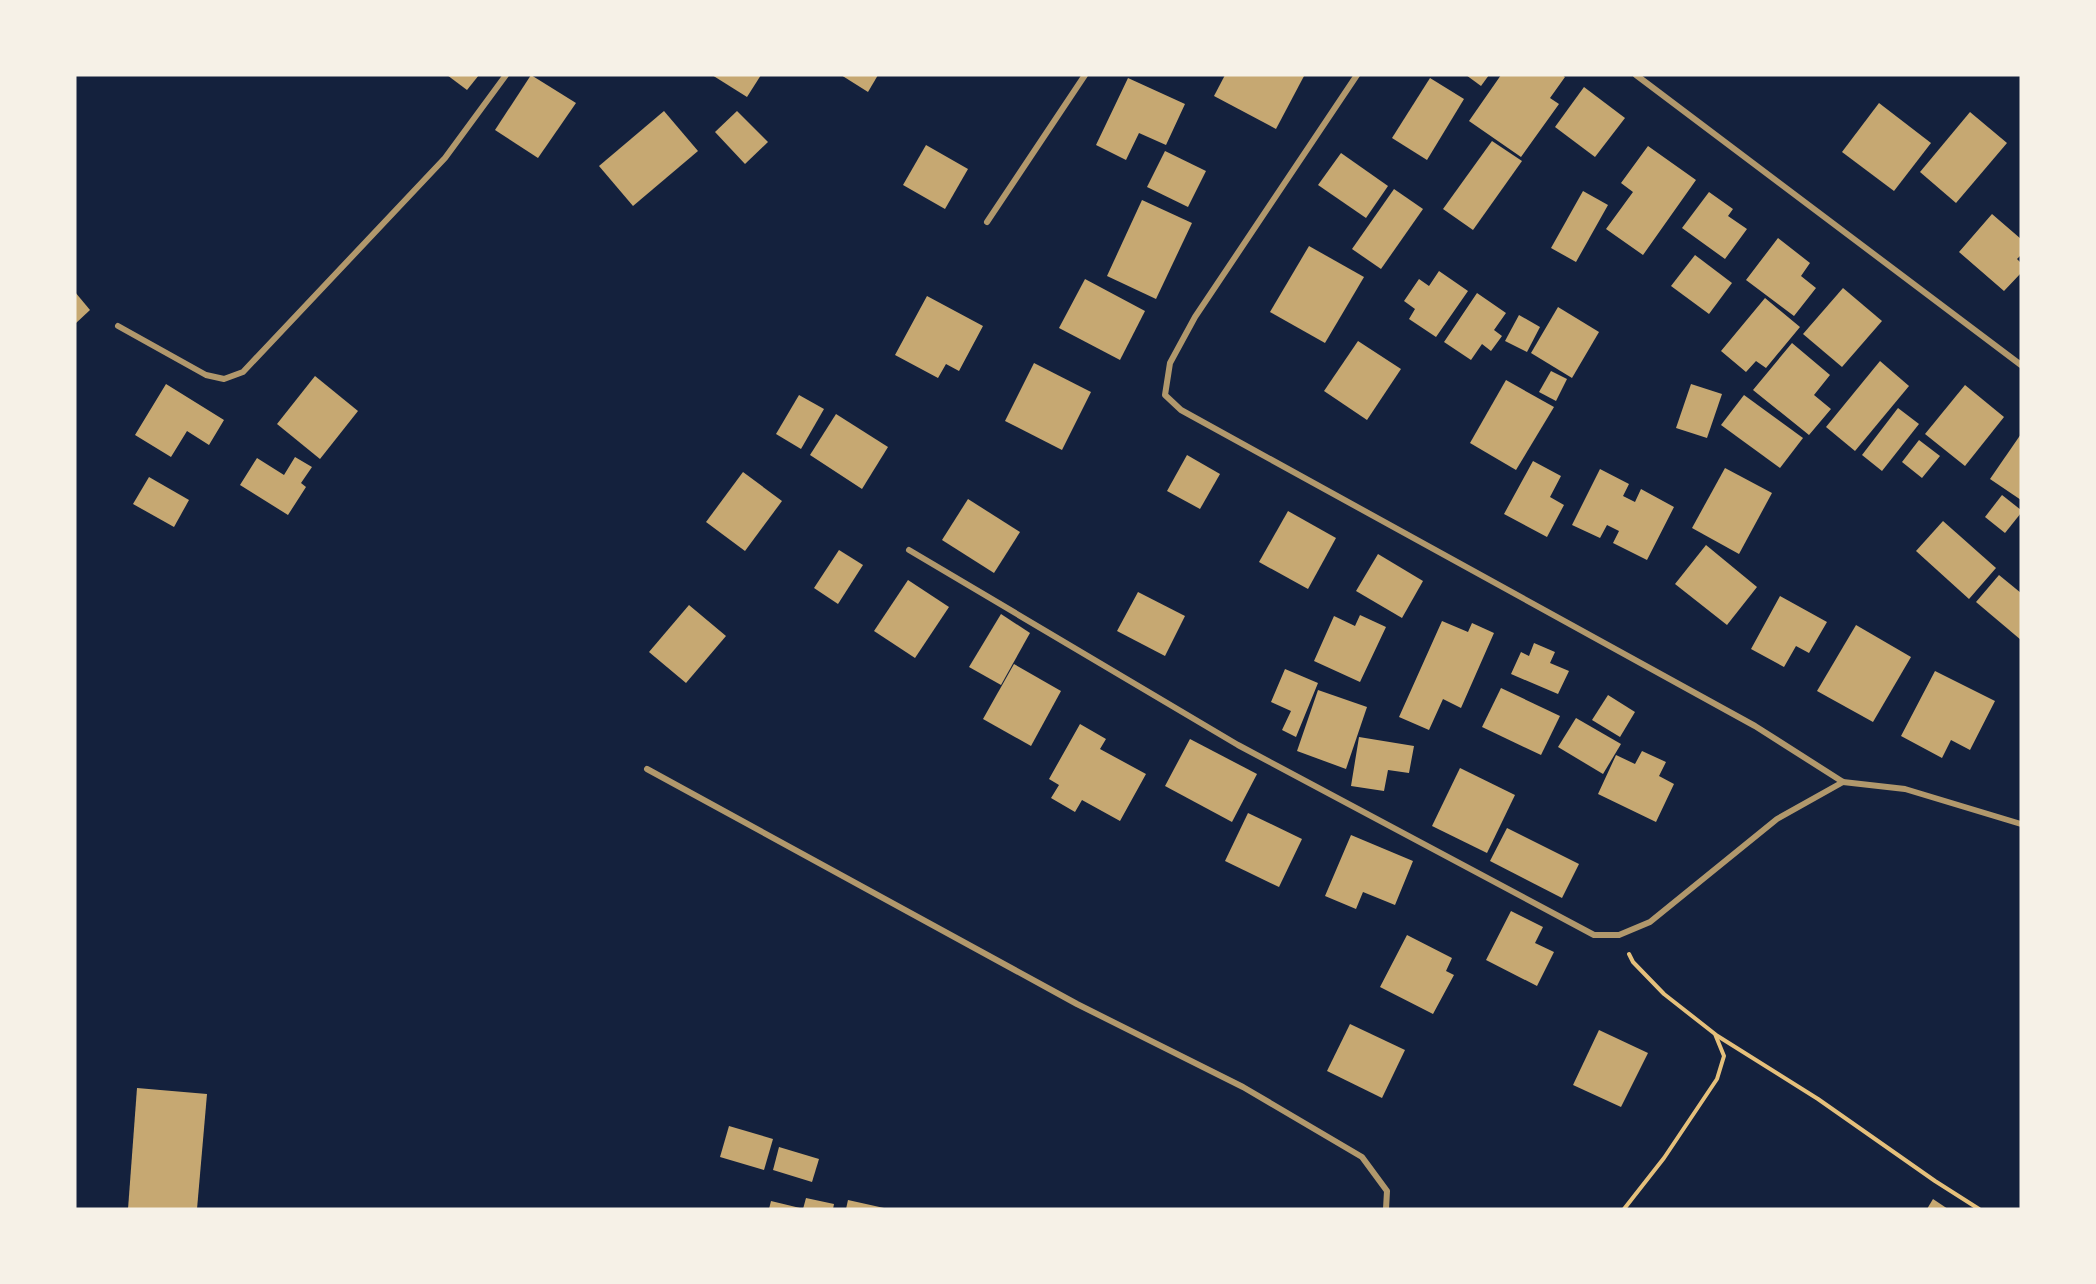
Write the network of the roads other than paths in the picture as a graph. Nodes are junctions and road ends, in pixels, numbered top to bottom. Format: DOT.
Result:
graph roads {
  1 [pos="506,75"];
  2 [pos="1085,75"];
  3 [pos="1357,75"];
  4 [pos="1636,75"];
  5 [pos="987,222"];
  6 [pos="118,326"];
  7 [pos="2021,365"];
  8 [pos="909,550"];
  9 [pos="647,769"];
  10 [pos="1843,782"];
  11 [pos="2021,824"];
  12 [pos="1386,1209"];
  1 -- 6 [label="street"];
  2 -- 5 [label="street"];
  3 -- 10 [label="street"];
  4 -- 7 [label="street"];
  8 -- 10 [label="street"];
  9 -- 12 [label="street"];
  10 -- 11 [label="street"];
}
